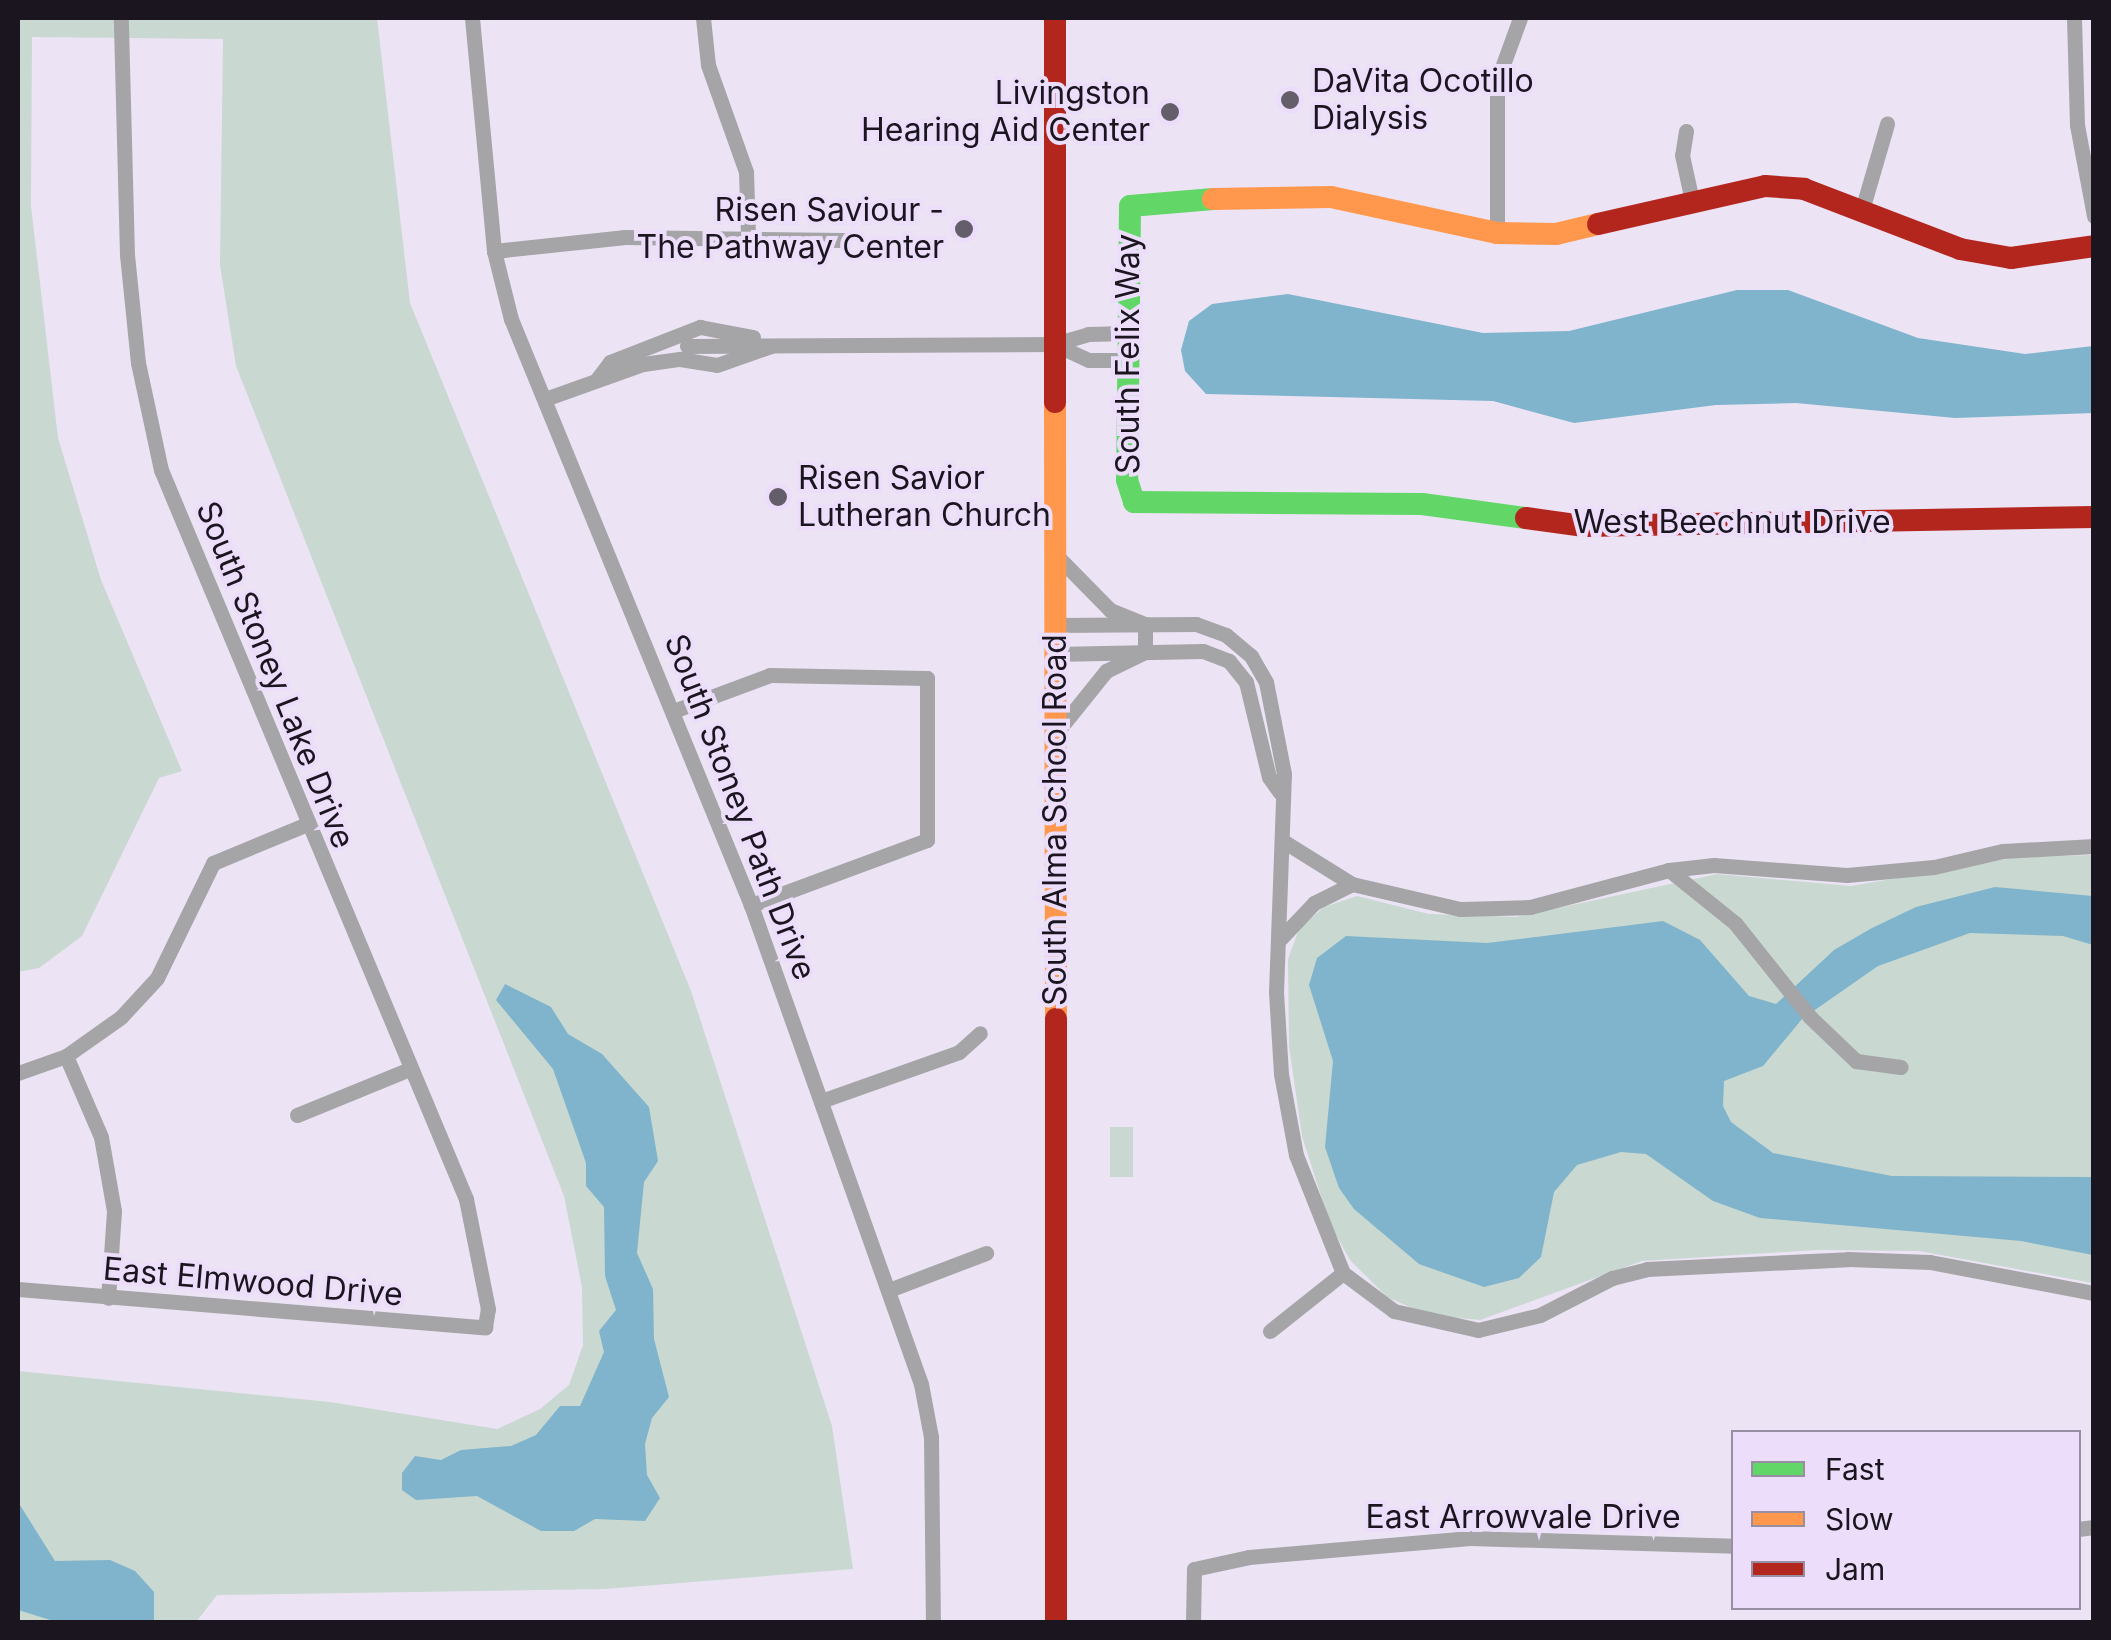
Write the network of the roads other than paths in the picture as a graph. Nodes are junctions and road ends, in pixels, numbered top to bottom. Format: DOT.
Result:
graph roads {
  1 [pos="121,18"];
  2 [pos="472,18"];
  3 [pos="703,18"];
  4 [pos="1055,18"];
  5 [pos="1520,18"];
  6 [pos="2074,18"];
  7 [pos="1887,124"];
  8 [pos="1686,130"];
  9 [pos="1692,201"];
  10 [pos="1862,210"];
  11 [pos="2094,216"];
  12 [pos="1497,233"];
  13 [pos="748,236"];
  14 [pos="844,240"];
  15 [pos="2094,246"];
  16 [pos="494,251"];
  17 [pos="1128,334"];
  18 [pos="1054,344"];
  19 [pos="685,348"];
  20 [pos="1128,360"];
  21 [pos="598,378"];
  22 [pos="545,400"];
  23 [pos="1134,502"];
  24 [pos="2094,517"];
  25 [pos="1054,553"];
  26 [pos="1145,624"];
  27 [pos="1054,625"];
  28 [pos="1215,631"];
  29 [pos="1145,652"];
  30 [pos="1054,654"];
  31 [pos="1209,654"];
  32 [pos="676,710"];
  33 [pos="1055,735"];
  34 [pos="1280,793"];
  35 [pos="306,824"];
  36 [pos="1283,841"];
  37 [pos="2094,846"];
  38 [pos="1669,870"];
  39 [pos="1352,884"];
  40 [pos="752,906"];
  41 [pos="1281,938"];
  42 [pos="980,1033"];
  43 [pos="66,1056"];
  44 [pos="1901,1067"];
  45 [pos="410,1069"];
  46 [pos="18,1073"];
  47 [pos="822,1101"];
  48 [pos="297,1115"];
  49 [pos="986,1253"];
  50 [pos="1343,1272"];
  51 [pos="18,1289"];
  52 [pos="889,1290"];
  53 [pos="2094,1293"];
  54 [pos="108,1298"];
  55 [pos="485,1327"];
  56 [pos="1270,1331"];
  57 [pos="1731,1546"];
  58 [pos="934,1622"];
  59 [pos="1056,1622"];
  60 [pos="1193,1622"];
  1 -- 35 [label="street, South Stoney Lake Drive"];
  2 -- 16 [label="street, South Stoney Path Drive"];
  3 -- 13 [label="street"];
  4 -- 18 [label="street, South Alma School Road"];
  5 -- 12 [label="street"];
  6 -- 11 [label="street"];
  7 -- 10 [label="street"];
  8 -- 9 [label="street"];
  9 -- 10 [label="street"];
  9 -- 12 [label="street"];
  10 -- 15 [label="street"];
  12 -- 17 [label="street, South Felix Way"];
  13 -- 14 [label="street"];
  13 -- 16 [label="street"];
  16 -- 22 [label="street, South Stoney Path Drive"];
  17 -- 18 [label="street"];
  17 -- 20 [label="street, South Felix Way"];
  18 -- 19 [label="street"];
  18 -- 20 [label="street"];
  18 -- 25 [label="street, South Alma School Road"];
  19 -- 21 [label="street"];
  19 -- 21 [label="street"];
  20 -- 23 [label="street, South Felix Way"];
  21 -- 22 [label="street"];
  22 -- 32 [label="street, South Stoney Path Drive"];
  23 -- 24 [label="street, West Beechnut Drive"];
  25 -- 26 [label="street"];
  25 -- 27 [label="street, South Alma School Road"];
  26 -- 27 [label="street"];
  26 -- 28 [label="street"];
  26 -- 29 [label="street"];
  27 -- 30 [label="street, South Alma School Road"];
  28 -- 31 [label="street"];
  28 -- 34 [label="street"];
  29 -- 30 [label="street"];
  29 -- 31 [label="street"];
  29 -- 33 [label="street"];
  30 -- 33 [label="street, South Alma School Road"];
  31 -- 34 [label="street"];
  32 -- 40 [label="street, South Stoney Path Drive"];
  32 -- 40 [label="street"];
  33 -- 59 [label="street, South Alma School Road"];
  34 -- 36 [label="street"];
  35 -- 43 [label="street"];
  35 -- 45 [label="street, South Stoney Lake Drive"];
  36 -- 39 [label="street"];
  36 -- 41 [label="street"];
  37 -- 38 [label="street"];
  38 -- 39 [label="street"];
  38 -- 44 [label="street"];
  39 -- 41 [label="street"];
  40 -- 47 [label="street, South Stoney Path Drive"];
  41 -- 50 [label="street"];
  42 -- 47 [label="street"];
  43 -- 46 [label="street"];
  43 -- 54 [label="street"];
  45 -- 48 [label="street"];
  45 -- 55 [label="street, South Stoney Lake Drive"];
  47 -- 52 [label="street, South Stoney Path Drive"];
  49 -- 52 [label="street"];
  50 -- 53 [label="street"];
  50 -- 56 [label="street"];
  51 -- 54 [label="street, East Elmwood Drive"];
  52 -- 58 [label="street, South Stoney Path Drive"];
  54 -- 55 [label="street, East Elmwood Drive"];
  57 -- 60 [label="street, East Arrowvale Drive"];
}
